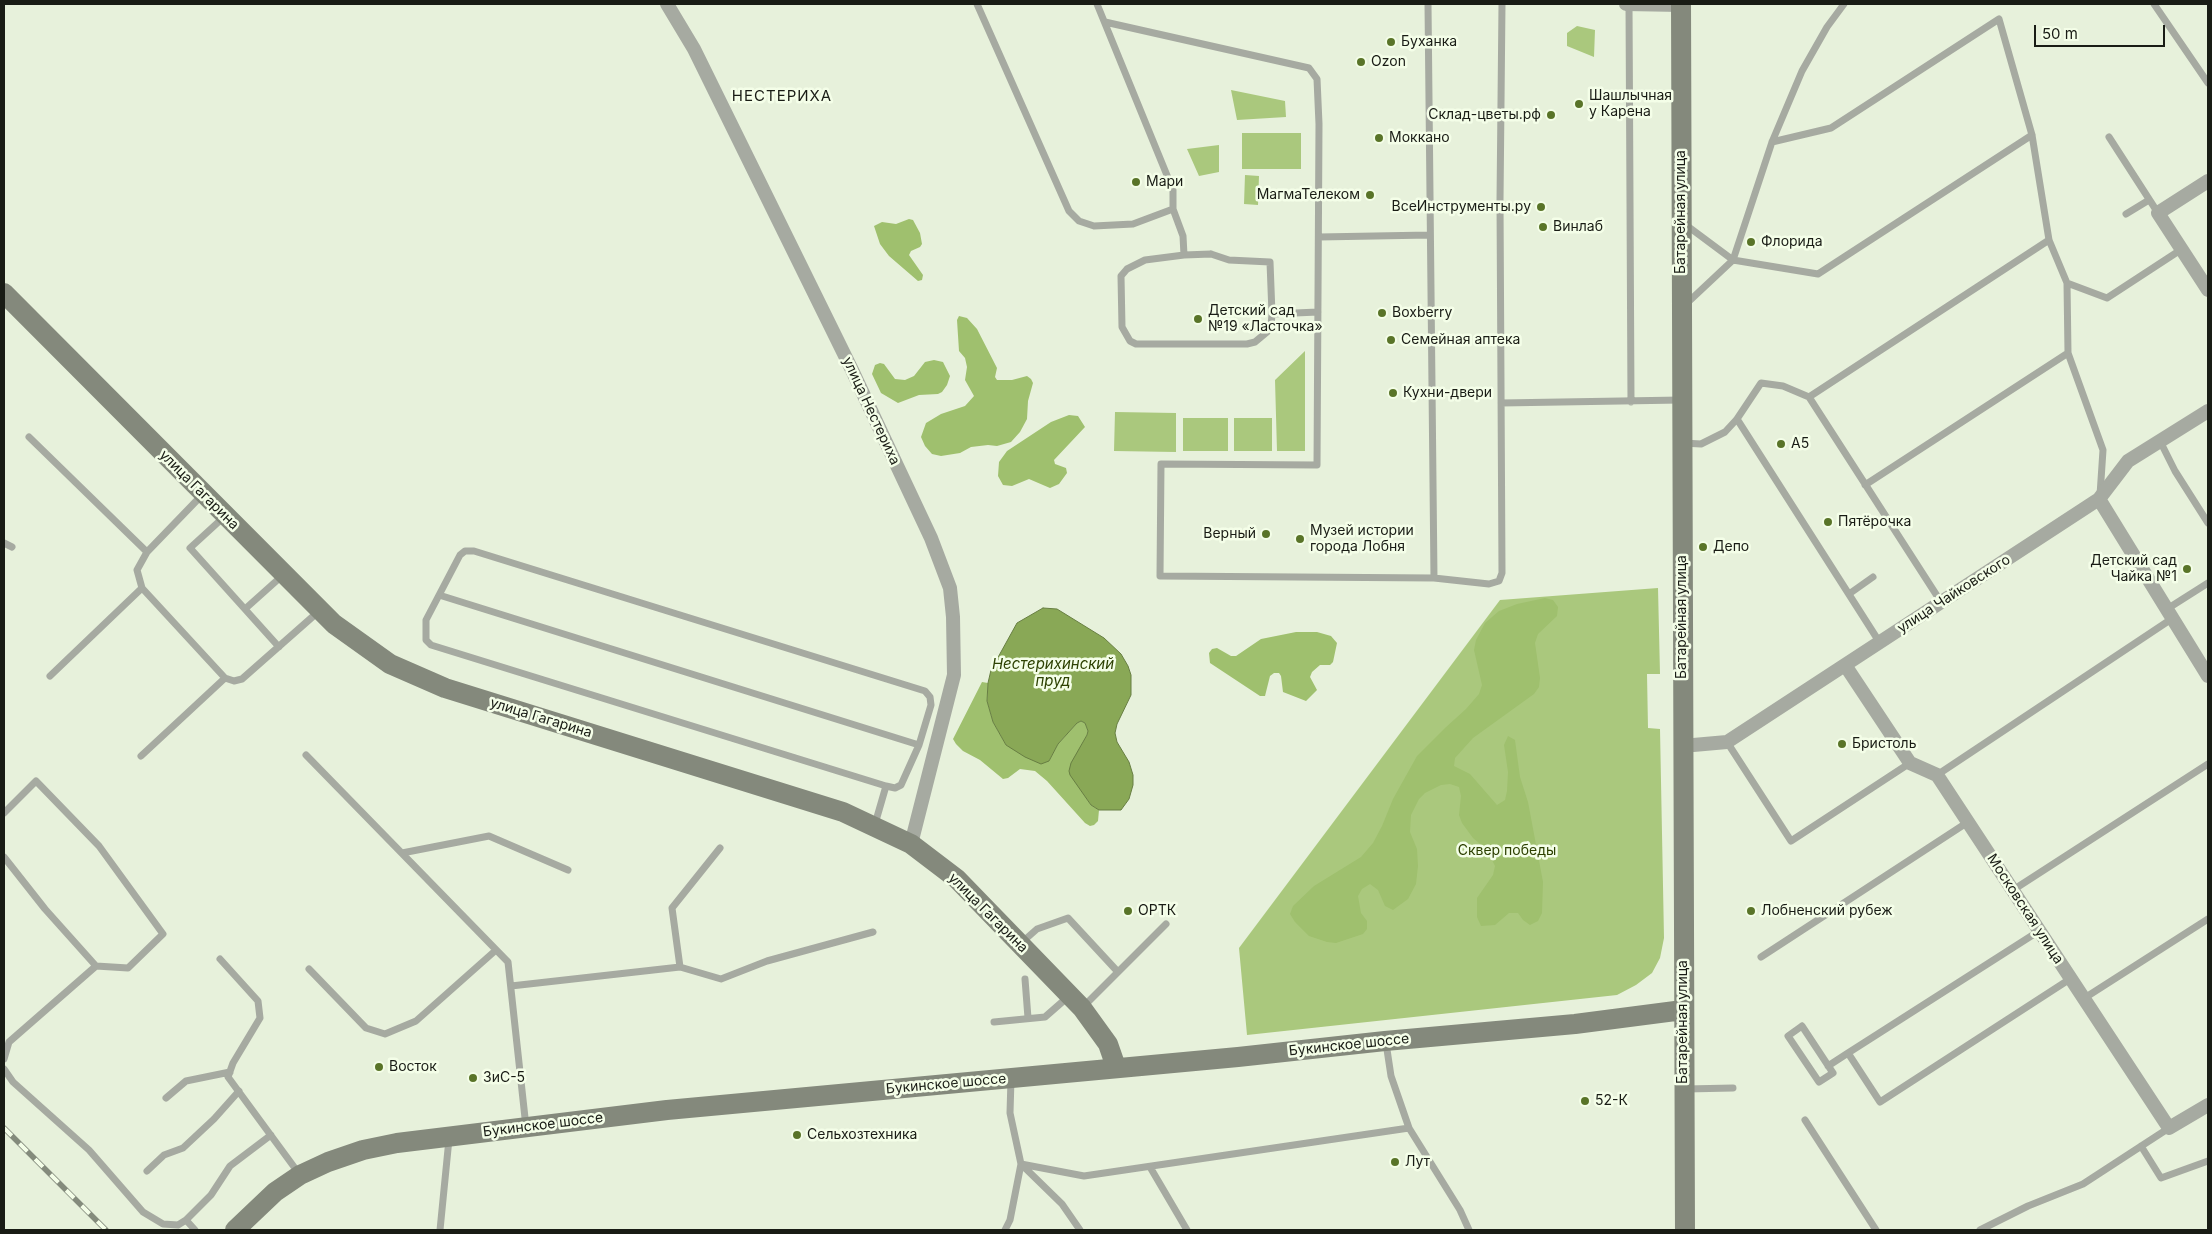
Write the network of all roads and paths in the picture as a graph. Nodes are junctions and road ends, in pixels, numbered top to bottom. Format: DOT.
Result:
graph roads {
  1 [pos="667,4"];
  2 [pos="977,4"];
  3 [pos="1096,4"];
  4 [pos="1428,4"];
  5 [pos="1502,4"];
  6 [pos="1628,4"];
  7 [pos="1681,4"];
  8 [pos="1844,4"];
  9 [pos="2154,4"];
  10 [pos="1105,22"];
  11 [pos="2208,83"];
  12 [pos="2032,135"];
  13 [pos="2109,137"];
  14 [pos="1772,142"];
  15 [pos="2208,181"];
  16 [pos="2149,200"];
  17 [pos="1172,208"];
  18 [pos="2158,213"];
  19 [pos="2126,214"];
  20 [pos="1681,222"];
  21 [pos="1430,235"];
  22 [pos="1319,237"];
  23 [pos="2049,240"];
  24 [pos="2182,249"];
  25 [pos="1184,255"];
  26 [pos="1733,260"];
  27 [pos="2067,283"];
  28 [pos="2208,290"];
  29 [pos="4,293"];
  30 [pos="1681,308"];
  31 [pos="1318,312"];
  32 [pos="1272,314"];
  33 [pos="2068,353"];
  34 [pos="1808,397"];
  35 [pos="1682,400"];
  36 [pos="1631,402"];
  37 [pos="1501,403"];
  38 [pos="2208,411"];
  39 [pos="1737,419"];
  40 [pos="30,437"];
  41 [pos="2160,440"];
  42 [pos="1682,443"];
  43 [pos="1865,485"];
  44 [pos="204,494"];
  45 [pos="2099,499"];
  46 [pos="226,516"];
  47 [pos="2208,523"];
  48 [pos="4,543"];
  49 [pos="12,547"];
  50 [pos="147,552"];
  51 [pos="284,574"];
  52 [pos="1873,577"];
  53 [pos="1434,578"];
  54 [pos="2208,583"];
  55 [pos="142,588"];
  56 [pos="1849,594"];
  57 [pos="439,595"];
  58 [pos="1941,602"];
  59 [pos="245,609"];
  60 [pos="320,610"];
  61 [pos="2170,613"];
  62 [pos="1880,643"];
  63 [pos="278,647"];
  64 [pos="1846,665"];
  65 [pos="50,676"];
  66 [pos="2208,676"];
  67 [pos="225,678"];
  68 [pos="1727,742"];
  69 [pos="919,745"];
  70 [pos="1682,746"];
  71 [pos="306,755"];
  72 [pos="142,756"];
  73 [pos="1910,763"];
  74 [pos="2208,764"];
  75 [pos="1937,775"];
  76 [pos="886,786"];
  77 [pos="4,813"];
  78 [pos="1968,822"];
  79 [pos="874,827"];
  80 [pos="911,844"];
  81 [pos="720,848"];
  82 [pos="402,853"];
  83 [pos="4,857"];
  84 [pos="568,870"];
  85 [pos="2013,890"];
  86 [pos="2208,919"];
  87 [pos="1166,924"];
  88 [pos="2039,930"];
  89 [pos="873,932"];
  90 [pos="1019,945"];
  91 [pos="496,950"];
  92 [pos="1761,957"];
  93 [pos="220,959"];
  94 [pos="96,966"];
  95 [pos="680,967"];
  96 [pos="309,969"];
  97 [pos="1118,972"];
  98 [pos="1025,978"];
  99 [pos="2070,979"];
  100 [pos="511,986"];
  101 [pos="2083,999"];
  102 [pos="1076,1002"];
  103 [pos="1683,1010"];
  104 [pos="1028,1018"];
  105 [pos="994,1022"];
  106 [pos="1385,1041"];
  107 [pos="1848,1053"];
  108 [pos="4,1058"];
  109 [pos="1828,1066"];
  110 [pos="1116,1067"];
  111 [pos="4,1069"];
  112 [pos="230,1072"];
  113 [pos="1010,1078"];
  114 [pos="1684,1088"];
  115 [pos="1733,1088"];
  116 [pos="238,1091"];
  117 [pos="166,1098"];
  118 [pos="2208,1105"];
  119 [pos="1805,1120"];
  120 [pos="526,1127"];
  121 [pos="1408,1128"];
  122 [pos="2169,1128"];
  123 [pos="271,1135"];
  124 [pos="449,1136"];
  125 [pos="2141,1146"];
  126 [pos="2208,1161"];
  127 [pos="1021,1164"];
  128 [pos="1150,1167"];
  129 [pos="147,1171"];
  130 [pos="300,1175"];
  131 [pos="186,1220"];
  132 [pos="238,1229"];
  133 [pos="195,1230"];
  134 [pos="440,1230"];
  135 [pos="1005,1230"];
  136 [pos="1080,1230"];
  137 [pos="1187,1230"];
  138 [pos="1469,1230"];
  139 [pos="1685,1230"];
  140 [pos="1876,1230"];
  141 [pos="1980,1230"];
  1 -- 80 [label="street, улица Нестериха"];
  2 -- 17 [label="lane"];
  3 -- 10 [label="lane"];
  4 -- 21 [label="lane"];
  5 -- 37 [label="lane"];
  6 -- 7 [label="street"];
  6 -- 36 [label="lane"];
  7 -- 20 [label="main road, Батарейная улица"];
  8 -- 14 [label="lane"];
  9 -- 11 [label="lane"];
  10 -- 17 [label="lane"];
  10 -- 22 [label="lane"];
  12 -- 14 [label="lane"];
  12 -- 23 [label="lane"];
  12 -- 26 [label="lane"];
  13 -- 16 [label="lane"];
  14 -- 26 [label="lane"];
  15 -- 18 [label="street"];
  16 -- 18 [label="lane"];
  16 -- 19 [label="lane"];
  17 -- 25 [label="lane"];
  18 -- 24 [label="street"];
  20 -- 26 [label="lane"];
  20 -- 30 [label="main road, Батарейная улица"];
  21 -- 22 [label="lane"];
  21 -- 53 [label="lane"];
  22 -- 31 [label="lane"];
  23 -- 27 [label="lane"];
  23 -- 34 [label="lane"];
  24 -- 27 [label="lane"];
  24 -- 28 [label="street"];
  25 -- 32 [label="lane"];
  25 -- 32 [label="lane"];
  26 -- 30 [label="lane"];
  27 -- 33 [label="lane"];
  29 -- 44 [label="main road, улица Гагарина"];
  30 -- 35 [label="main road, Батарейная улица"];
  31 -- 32 [label="lane"];
  31 -- 53 [label="lane"];
  33 -- 43 [label="lane"];
  33 -- 45 [label="lane"];
  34 -- 39 [label="lane"];
  34 -- 43 [label="lane"];
  35 -- 36 [label="lane"];
  35 -- 42 [label="main road, Батарейная улица"];
  36 -- 37 [label="lane"];
  37 -- 53 [label="lane"];
  38 -- 41 [label="street, улица Чайковского"];
  39 -- 42 [label="lane"];
  39 -- 56 [label="lane"];
  40 -- 50 [label="lane"];
  41 -- 45 [label="street, улица Чайковского"];
  41 -- 47 [label="lane"];
  42 -- 70 [label="main road, Батарейная улица"];
  43 -- 58 [label="lane"];
  44 -- 46 [label="main road, улица Гагарина"];
  44 -- 50 [label="lane"];
  45 -- 58 [label="street, улица Чайковского"];
  45 -- 61 [label="street"];
  46 -- 51 [label="main road, улица Гагарина"];
  46 -- 59 [label="lane"];
  48 -- 49 [label="lane"];
  50 -- 55 [label="lane"];
  51 -- 59 [label="lane"];
  51 -- 60 [label="main road, улица Гагарина"];
  52 -- 56 [label="lane"];
  54 -- 61 [label="lane"];
  55 -- 65 [label="lane"];
  55 -- 67 [label="lane"];
  56 -- 62 [label="lane"];
  57 -- 69 [label="lane"];
  57 -- 69 [label="lane"];
  57 -- 76 [label="lane"];
  58 -- 62 [label="street, улица Чайковского"];
  59 -- 63 [label="lane"];
  60 -- 63 [label="lane"];
  60 -- 79 [label="main road, улица Гагарина"];
  61 -- 66 [label="street"];
  61 -- 75 [label="lane"];
  62 -- 64 [label="street, улица Чайковского"];
  63 -- 67 [label="lane"];
  64 -- 68 [label="street, улица Чайковского"];
  64 -- 73 [label="street"];
  67 -- 72 [label="lane"];
  68 -- 70 [label="street, улица Чайковского"];
  68 -- 73 [label="lane"];
  69 -- 76 [label="lane"];
  70 -- 103 [label="main road, Батарейная улица"];
  71 -- 82 [label="lane"];
  73 -- 75 [label="street"];
  74 -- 85 [label="lane"];
  75 -- 78 [label="street, Московская улица"];
  76 -- 79 [label="lane"];
  77 -- 94 [label="lane"];
  78 -- 85 [label="street, Московская улица"];
  78 -- 92 [label="lane"];
  79 -- 80 [label="main road, улица Гагарина"];
  80 -- 90 [label="main road, улица Гагарина"];
  81 -- 95 [label="lane"];
  82 -- 84 [label="lane"];
  82 -- 91 [label="lane"];
  83 -- 94 [label="lane"];
  85 -- 88 [label="street, Московская улица"];
  86 -- 101 [label="lane"];
  87 -- 97 [label="lane"];
  88 -- 99 [label="street, Московская улица"];
  88 -- 107 [label="lane"];
  89 -- 95 [label="lane"];
  90 -- 97 [label="lane"];
  90 -- 102 [label="main road, улица Гагарина"];
  91 -- 96 [label="lane"];
  91 -- 100 [label="lane"];
  93 -- 112 [label="lane"];
  94 -- 108 [label="lane"];
  95 -- 100 [label="lane"];
  97 -- 102 [label="lane"];
  98 -- 104 [label="lane"];
  99 -- 101 [label="street, Московская улица"];
  99 -- 107 [label="lane"];
  100 -- 120 [label="lane"];
  101 -- 122 [label="street, Московская улица"];
  102 -- 104 [label="lane"];
  102 -- 110 [label="main road, улица Гагарина"];
  103 -- 106 [label="main road, Букинское шоссе"];
  103 -- 114 [label="main road, Батарейная улица"];
  104 -- 105 [label="lane"];
  106 -- 110 [label="main road, Букинское шоссе"];
  106 -- 121 [label="lane"];
  107 -- 109 [label="lane"];
  109 -- 109 [label="lane"];
  110 -- 113 [label="main road, Букинское шоссе"];
  111 -- 131 [label="lane"];
  112 -- 116 [label="lane"];
  112 -- 117 [label="lane"];
  113 -- 120 [label="main road, Букинское шоссе"];
  113 -- 127 [label="lane"];
  114 -- 115 [label="lane"];
  114 -- 139 [label="main road, Батарейная улица"];
  116 -- 123 [label="lane"];
  116 -- 129 [label="lane"];
  118 -- 122 [label="street"];
  119 -- 140 [label="lane"];
  120 -- 124 [label="main road, Букинское шоссе"];
  121 -- 128 [label="lane"];
  121 -- 138 [label="lane"];
  122 -- 125 [label="lane"];
  123 -- 130 [label="lane"];
  123 -- 131 [label="lane"];
  124 -- 130 [label="main road, Букинское шоссе"];
  124 -- 134 [label="lane"];
  125 -- 126 [label="lane"];
  125 -- 141 [label="lane"];
  127 -- 128 [label="lane"];
  127 -- 135 [label="lane"];
  127 -- 136 [label="lane"];
  128 -- 137 [label="lane"];
  130 -- 132 [label="main road, Букинское шоссе"];
  131 -- 133 [label="lane"];
}
